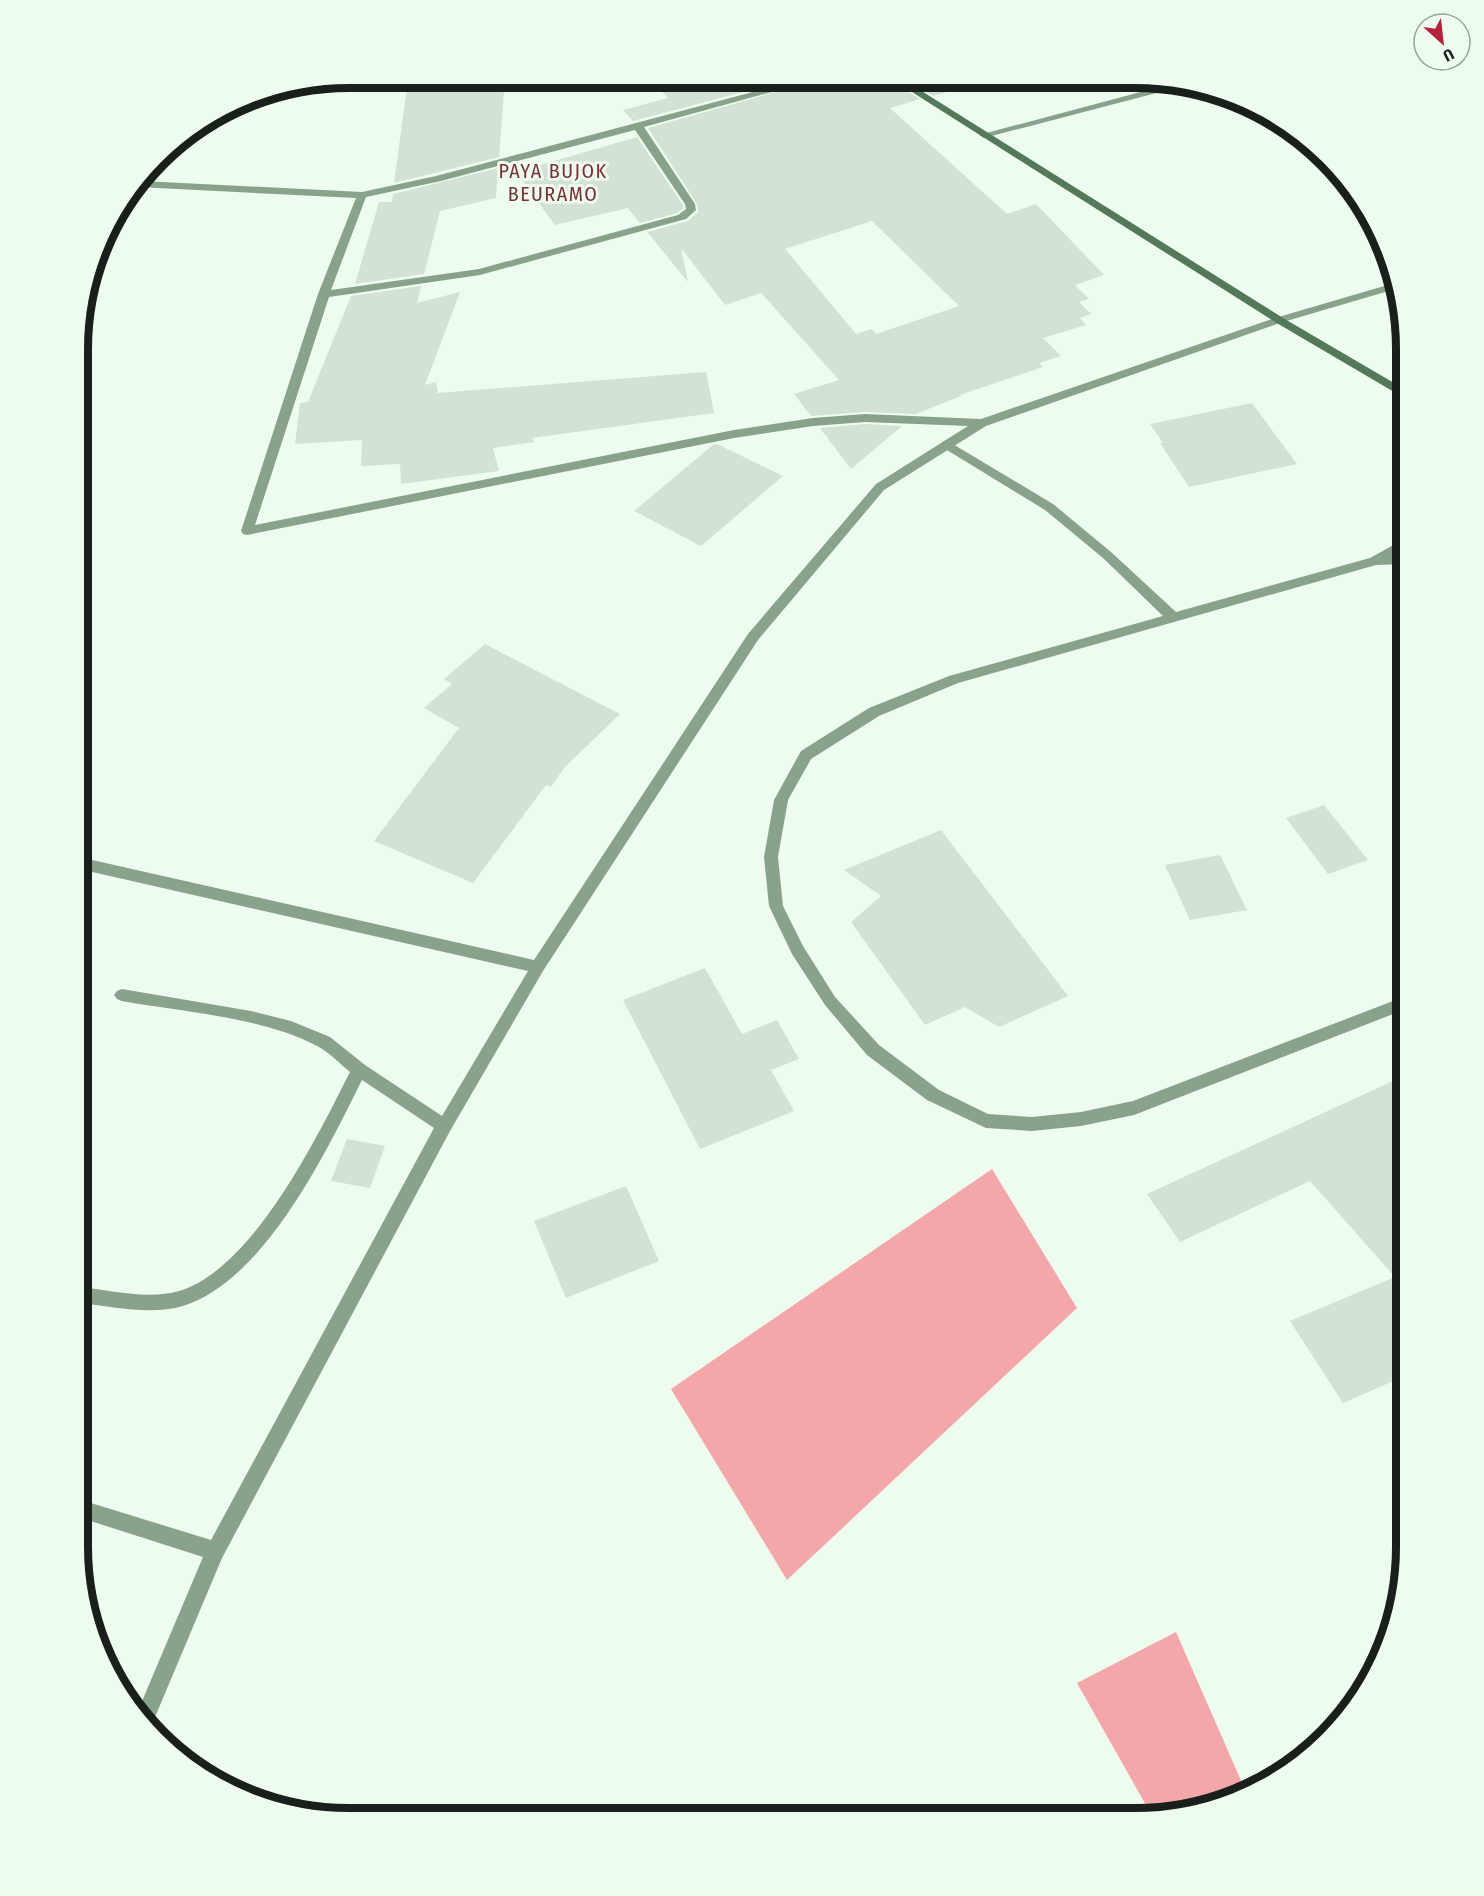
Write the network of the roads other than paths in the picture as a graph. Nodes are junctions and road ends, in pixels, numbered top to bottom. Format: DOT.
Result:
graph roads {
  1 [pos="779,88"];
  2 [pos="911,88"];
  3 [pos="1160,90"];
  4 [pos="637,125"];
  5 [pos="984,135"];
  6 [pos="148,184"];
  7 [pos="362,195"];
  8 [pos="1388,288"];
  9 [pos="324,294"];
  10 [pos="1279,320"];
  11 [pos="1396,389"];
  12 [pos="982,423"];
  13 [pos="946,444"];
  14 [pos="1396,548"];
  15 [pos="1396,560"];
  16 [pos="1374,561"];
  17 [pos="1173,617"];
  18 [pos="88,865"];
  19 [pos="538,968"];
  20 [pos="122,995"];
  21 [pos="1396,1006"];
  22 [pos="359,1070"];
  23 [pos="444,1126"];
  24 [pos="88,1296"];
  25 [pos="88,1511"];
  26 [pos="215,1551"];
  27 [pos="148,1711"];
  1 -- 4 [label="street"];
  2 -- 5 [label="main road"];
  3 -- 5 [label="street"];
  4 -- 7 [label="street"];
  4 -- 9 [label="street"];
  5 -- 10 [label="main road"];
  6 -- 7 [label="street"];
  7 -- 9 [label="street"];
  8 -- 10 [label="street"];
  9 -- 12 [label="street"];
  10 -- 11 [label="main road"];
  10 -- 12 [label="street"];
  12 -- 13 [label="street"];
  13 -- 17 [label="street"];
  13 -- 19 [label="street"];
  14 -- 16 [label="street"];
  15 -- 16 [label="street"];
  16 -- 17 [label="street"];
  17 -- 21 [label="street"];
  18 -- 19 [label="street"];
  19 -- 23 [label="street"];
  20 -- 22 [label="street"];
  22 -- 23 [label="street"];
  22 -- 24 [label="street"];
  23 -- 26 [label="street"];
  25 -- 26 [label="street"];
  26 -- 27 [label="street"];
}
